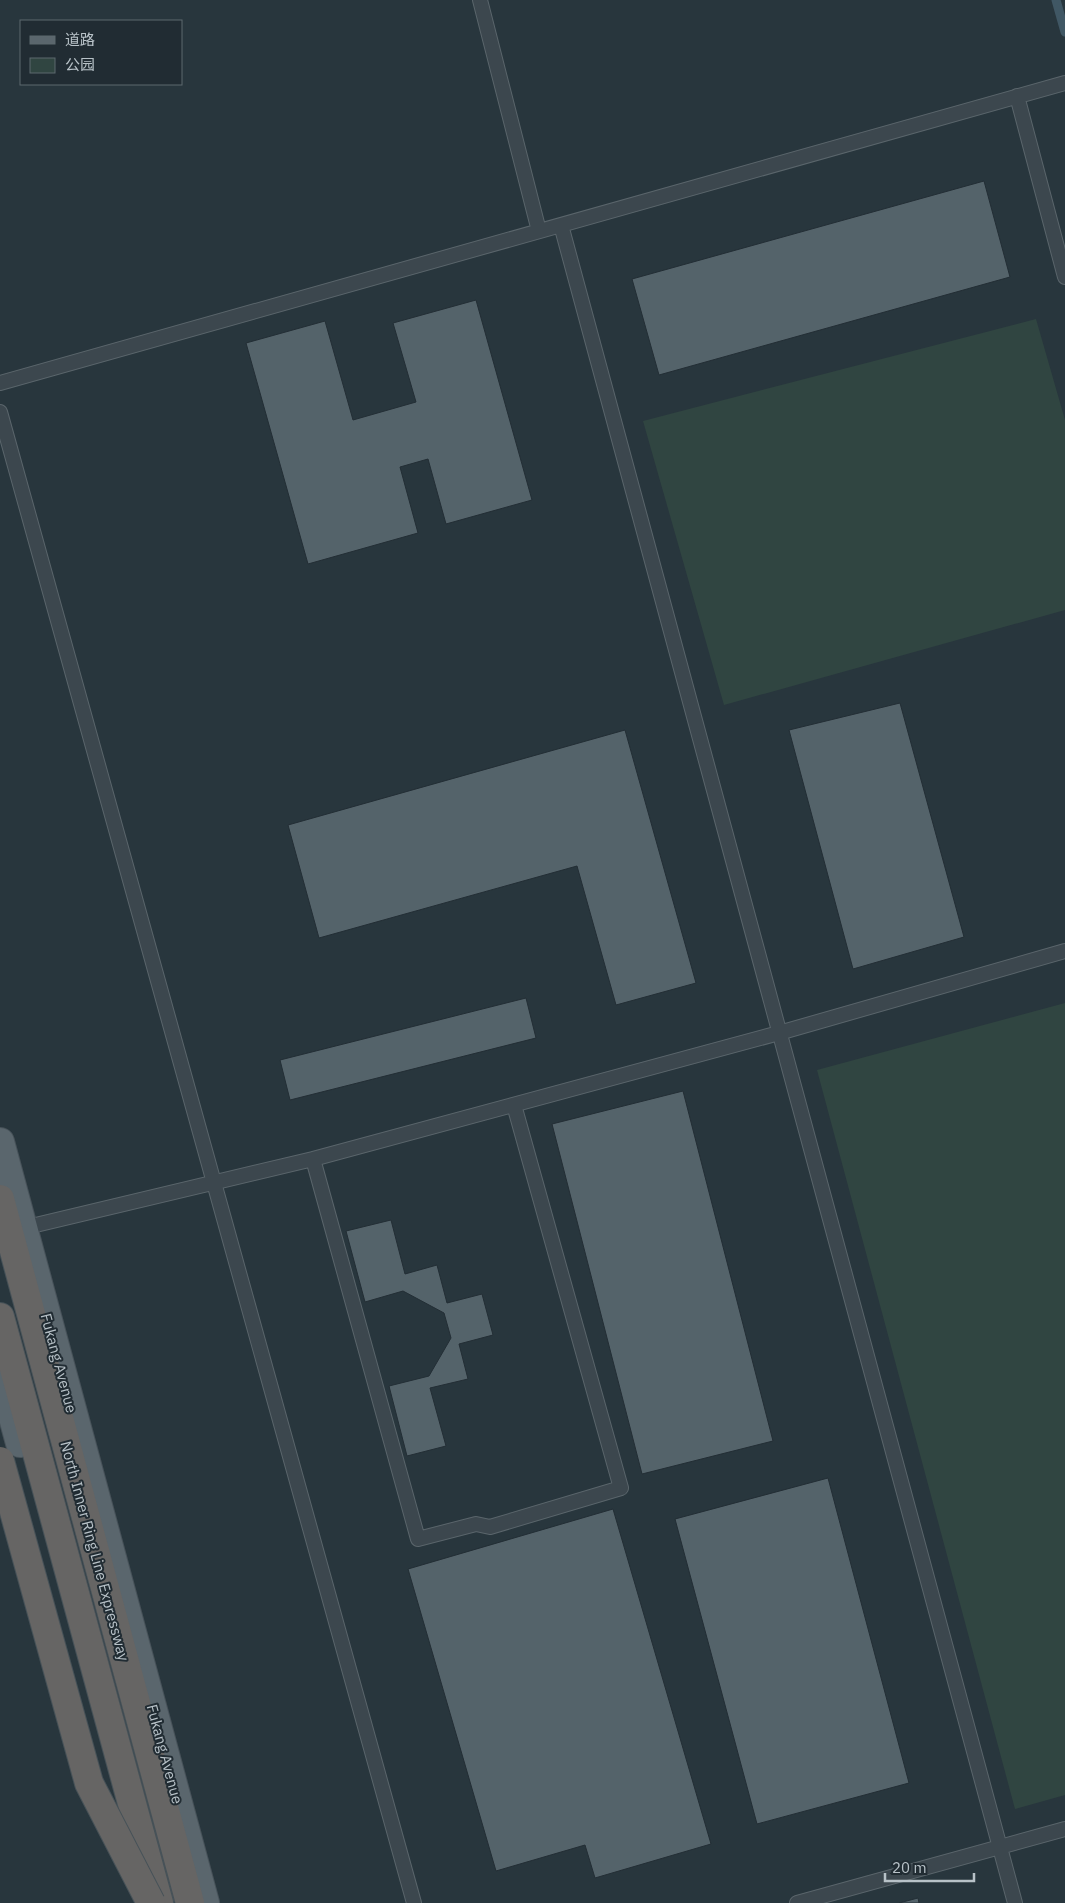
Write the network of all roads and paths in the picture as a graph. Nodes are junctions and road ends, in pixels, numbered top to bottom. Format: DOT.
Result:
graph roads {
  1 [pos="480,0"];
  2 [pos="1065,83"];
  3 [pos="1017,96"];
  4 [pos="561,225"];
  5 [pos="539,231"];
  6 [pos="1065,277"];
  7 [pos="0,384"];
  8 [pos="0,412"];
  9 [pos="1065,951"];
  10 [pos="779,1033"];
  11 [pos="514,1105"];
  12 [pos="0,1142"];
  13 [pos="313,1159"];
  14 [pos="215,1183"];
  15 [pos="0,1199"];
  16 [pos="23,1228"];
  17 [pos="0,1317"];
  18 [pos="0,1370"];
  19 [pos="0,1461"];
  20 [pos="1065,1829"];
  21 [pos="1000,1847"];
  22 [pos="146,1903"];
  23 [pos="151,1903"];
  24 [pos="159,1903"];
  25 [pos="190,1903"];
  26 [pos="206,1903"];
  27 [pos="414,1903"];
  28 [pos="797,1903"];
  29 [pos="1015,1903"];
  1 -- 5 [label="lane"];
  2 -- 3 [label="lane"];
  3 -- 4 [label="lane"];
  3 -- 6 [label="lane"];
  4 -- 5 [label="lane"];
  4 -- 10 [label="lane"];
  5 -- 7 [label="lane"];
  8 -- 14 [label="lane"];
  9 -- 10 [label="lane"];
  10 -- 11 [label="lane"];
  10 -- 21 [label="lane"];
  11 -- 13 [label="lane"];
  11 -- 13 [label="lane"];
  12 -- 16 [label="main road, Fukang Avenue"];
  13 -- 14 [label="lane"];
  14 -- 16 [label="lane"];
  14 -- 27 [label="lane"];
  15 -- 25 [label="highway, North Inner Ring Line Expressway"];
  16 -- 26 [label="main road, Fukang Avenue"];
  17 -- 24 [label="highway, North Inner Ring Line Expressway"];
  18 -- 22 [label="main road"];
  19 -- 23 [label="highway, bridge"];
  20 -- 21 [label="lane"];
  21 -- 28 [label="lane"];
  21 -- 29 [label="lane"];
}
